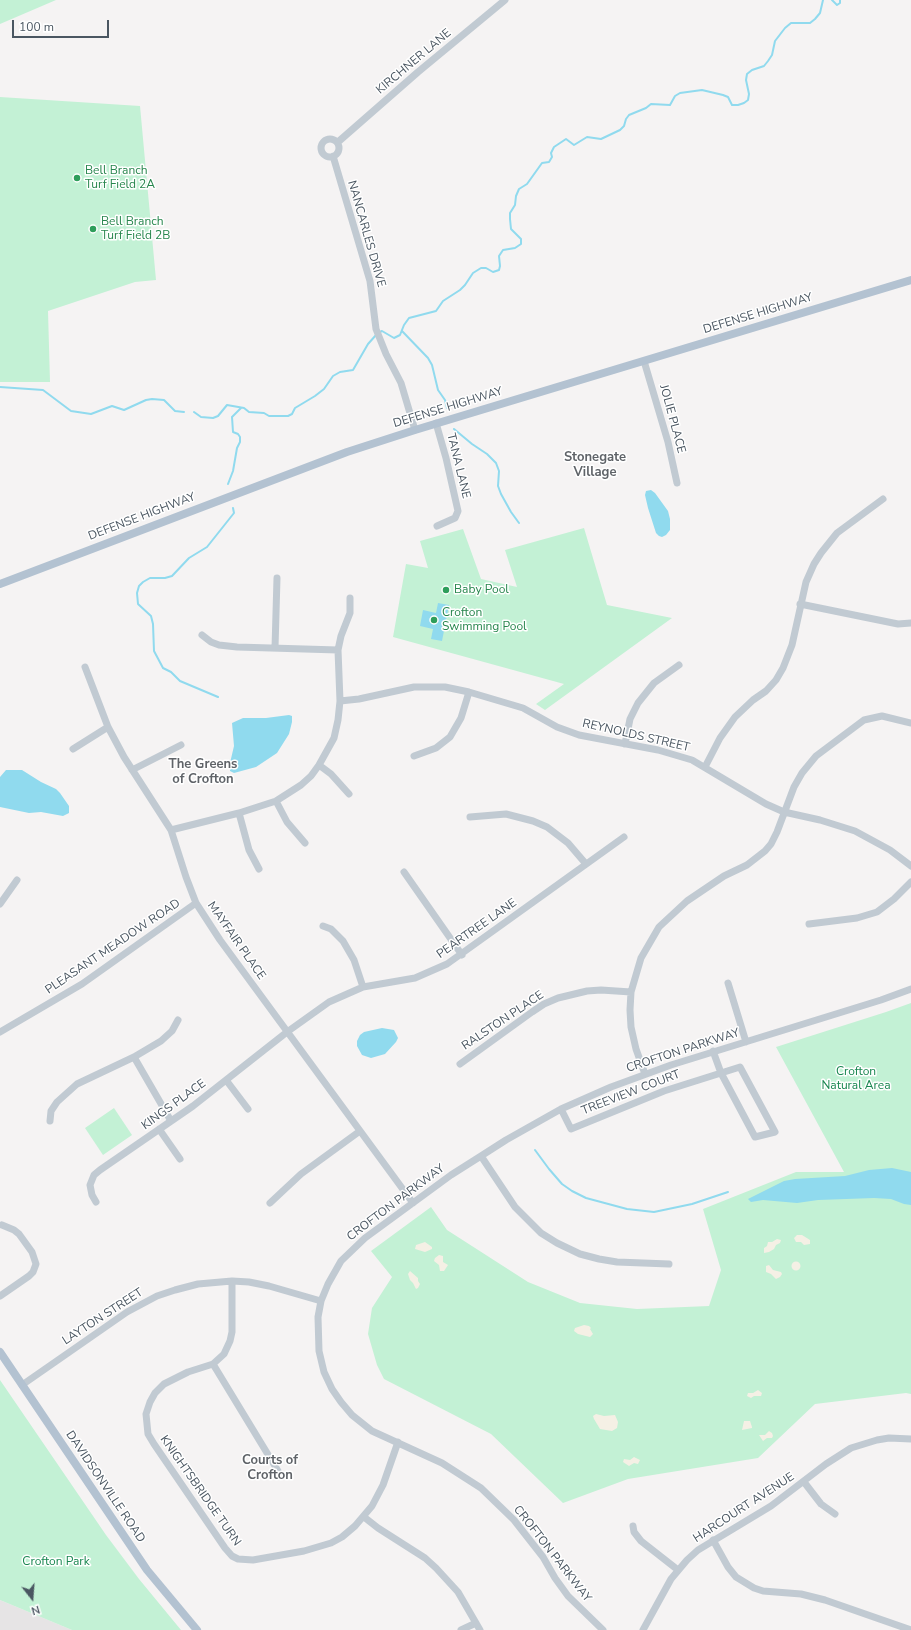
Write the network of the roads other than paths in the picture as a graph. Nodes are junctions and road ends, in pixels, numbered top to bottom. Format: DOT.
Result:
graph roads {
  1 [pos="505,0"];
  2 [pos="338,142"];
  3 [pos="333,156"];
  4 [pos="911,280"];
  5 [pos="644,361"];
  6 [pos="436,424"];
  7 [pos="415,430"];
  8 [pos="677,483"];
  9 [pos="883,499"];
  10 [pos="437,526"];
  11 [pos="277,578"];
  12 [pos="0,584"];
  13 [pos="350,598"];
  14 [pos="800,604"];
  15 [pos="911,623"];
  16 [pos="202,635"];
  17 [pos="275,648"];
  18 [pos="338,650"];
  19 [pos="679,665"];
  20 [pos="85,667"];
  21 [pos="469,692"];
  22 [pos="340,701"];
  23 [pos="911,723"];
  24 [pos="108,727"];
  25 [pos="625,744"];
  26 [pos="181,745"];
  27 [pos="73,749"];
  28 [pos="414,756"];
  29 [pos="319,765"];
  30 [pos="705,766"];
  31 [pos="132,770"];
  32 [pos="349,794"];
  33 [pos="276,801"];
  34 [pos="784,812"];
  35 [pos="239,813"];
  36 [pos="470,817"];
  37 [pos="171,830"];
  38 [pos="624,837"];
  39 [pos="305,843"];
  40 [pos="586,864"];
  41 [pos="911,866"];
  42 [pos="259,869"];
  43 [pos="404,872"];
  44 [pos="17,880"];
  45 [pos="911,882"];
  46 [pos="196,903"];
  47 [pos="0,904"];
  48 [pos="809,924"];
  49 [pos="323,926"];
  50 [pos="462,955"];
  51 [pos="728,983"];
  52 [pos="363,987"];
  53 [pos="911,989"];
  54 [pos="631,992"];
  55 [pos="178,1020"];
  56 [pos="0,1032"];
  57 [pos="287,1032"];
  58 [pos="746,1042"];
  59 [pos="713,1051"];
  60 [pos="134,1057"];
  61 [pos="460,1064"];
  62 [pos="721,1073"];
  63 [pos="645,1074"];
  64 [pos="226,1080"];
  65 [pos="248,1109"];
  66 [pos="561,1109"];
  67 [pos="50,1121"];
  68 [pos="171,1121"];
  69 [pos="159,1129"];
  70 [pos="360,1131"];
  71 [pos="481,1156"];
  72 [pos="180,1159"];
  73 [pos="96,1202"];
  74 [pos="270,1203"];
  75 [pos="413,1203"];
  76 [pos="2,1225"];
  77 [pos="669,1264"];
  78 [pos="232,1281"];
  79 [pos="0,1296"];
  80 [pos="321,1301"];
  81 [pos="0,1352"];
  82 [pos="213,1364"];
  83 [pos="22,1385"];
  84 [pos="911,1439"];
  85 [pos="398,1442"];
  86 [pos="278,1471"];
  87 [pos="804,1482"];
  88 [pos="835,1514"];
  89 [pos="364,1516"];
  90 [pos="633,1526"];
  91 [pos="713,1540"];
  92 [pos="678,1570"];
  93 [pos="476,1623"];
  94 [pos="197,1630"];
  95 [pos="461,1630"];
  96 [pos="480,1630"];
  97 [pos="603,1630"];
  98 [pos="643,1630"];
  99 [pos="911,1630"];
  1 -- 2 [label="street, KIRCHNER LANE"];
  2 -- 3 [label="street"];
  2 -- 3 [label="street, NANCARLES DRIVE"];
  3 -- 7 [label="street, NANCARLES DRIVE"];
  4 -- 5 [label="main road, DEFENSE HIGHWAY"];
  5 -- 6 [label="main road, DEFENSE HIGHWAY"];
  5 -- 8 [label="street, JOLIE PLACE"];
  6 -- 7 [label="main road, DEFENSE HIGHWAY"];
  6 -- 10 [label="street, TANA LANE"];
  7 -- 12 [label="main road, DEFENSE HIGHWAY"];
  9 -- 14 [label="street"];
  11 -- 17 [label="street"];
  13 -- 18 [label="street"];
  14 -- 15 [label="street"];
  14 -- 30 [label="street"];
  16 -- 17 [label="street"];
  17 -- 18 [label="street"];
  18 -- 22 [label="street"];
  19 -- 25 [label="street"];
  20 -- 24 [label="street, MAYFAIR PLACE"];
  21 -- 22 [label="street, REYNOLDS STREET"];
  21 -- 25 [label="street, REYNOLDS STREET"];
  21 -- 28 [label="street"];
  22 -- 29 [label="street"];
  23 -- 34 [label="street"];
  24 -- 27 [label="street"];
  24 -- 31 [label="street, MAYFAIR PLACE"];
  25 -- 30 [label="street, REYNOLDS STREET"];
  26 -- 31 [label="street"];
  29 -- 32 [label="street"];
  29 -- 33 [label="street"];
  30 -- 34 [label="street, REYNOLDS STREET"];
  31 -- 37 [label="street, MAYFAIR PLACE"];
  33 -- 35 [label="street"];
  33 -- 39 [label="street"];
  34 -- 41 [label="street, REYNOLDS STREET"];
  34 -- 54 [label="street"];
  35 -- 37 [label="street"];
  35 -- 42 [label="street"];
  36 -- 40 [label="street"];
  37 -- 46 [label="street, MAYFAIR PLACE"];
  38 -- 40 [label="street, PEARTREE LANE"];
  40 -- 50 [label="street, PEARTREE LANE"];
  43 -- 50 [label="street"];
  44 -- 47 [label="street"];
  45 -- 48 [label="street"];
  46 -- 56 [label="street, PLEASANT MEADOW ROAD"];
  46 -- 57 [label="street, MAYFAIR PLACE"];
  49 -- 52 [label="street"];
  50 -- 52 [label="street, PEARTREE LANE"];
  51 -- 58 [label="street"];
  52 -- 57 [label="street, PEARTREE LANE"];
  53 -- 58 [label="street, CROFTON PARKWAY"];
  54 -- 61 [label="street, RALSTON PLACE"];
  54 -- 63 [label="street"];
  55 -- 60 [label="street"];
  57 -- 64 [label="street, KINGS PLACE"];
  57 -- 70 [label="street, MAYFAIR PLACE"];
  58 -- 59 [label="street, CROFTON PARKWAY"];
  59 -- 62 [label="street"];
  59 -- 63 [label="street, CROFTON PARKWAY"];
  60 -- 67 [label="street"];
  60 -- 68 [label="street"];
  62 -- 62 [label="street"];
  62 -- 66 [label="street, TREEVIEW COURT"];
  63 -- 66 [label="street, CROFTON PARKWAY"];
  64 -- 65 [label="street"];
  64 -- 68 [label="street, KINGS PLACE"];
  66 -- 71 [label="street, CROFTON PARKWAY"];
  68 -- 69 [label="street, KINGS PLACE"];
  69 -- 72 [label="street"];
  69 -- 73 [label="street, KINGS PLACE"];
  70 -- 74 [label="street"];
  70 -- 75 [label="street, MAYFAIR PLACE"];
  71 -- 75 [label="street, CROFTON PARKWAY"];
  71 -- 77 [label="street"];
  75 -- 80 [label="street, CROFTON PARKWAY"];
  76 -- 79 [label="street"];
  78 -- 80 [label="street, LAYTON STREET"];
  78 -- 82 [label="street"];
  78 -- 83 [label="street, LAYTON STREET"];
  80 -- 85 [label="street, CROFTON PARKWAY"];
  81 -- 83 [label="main road, DAVIDSONVILLE ROAD"];
  82 -- 86 [label="street"];
  82 -- 89 [label="street, KNIGHTSBRIDGE TURN"];
  83 -- 94 [label="main road, DAVIDSONVILLE ROAD"];
  84 -- 87 [label="street, HARCOURT AVENUE"];
  85 -- 89 [label="street, KNIGHTSBRIDGE TURN"];
  85 -- 97 [label="street, CROFTON PARKWAY"];
  87 -- 88 [label="street"];
  87 -- 91 [label="street, HARCOURT AVENUE"];
  89 -- 93 [label="street"];
  90 -- 92 [label="street"];
  91 -- 92 [label="street, HARCOURT AVENUE"];
  91 -- 99 [label="street"];
  92 -- 98 [label="street, HARCOURT AVENUE"];
  93 -- 95 [label="street"];
  93 -- 96 [label="street"];
}
